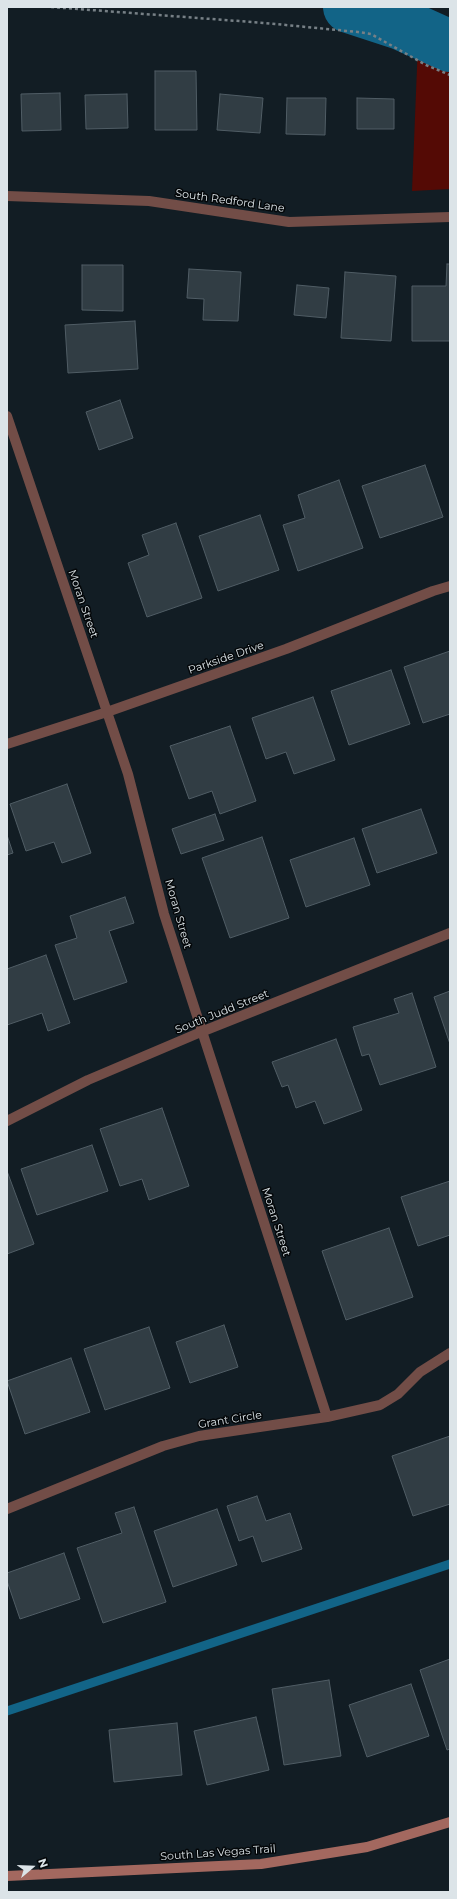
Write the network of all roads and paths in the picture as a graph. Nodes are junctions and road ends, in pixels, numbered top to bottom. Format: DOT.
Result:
graph roads {
  1 [pos="51,7"];
  2 [pos="450,75"];
  3 [pos="7,196"];
  4 [pos="450,217"];
  5 [pos="7,416"];
  6 [pos="450,586"];
  7 [pos="107,712"];
  8 [pos="7,744"];
  9 [pos="450,933"];
  10 [pos="201,1032"];
  11 [pos="7,1121"];
  12 [pos="450,1353"];
  13 [pos="327,1417"];
  14 [pos="7,1508"];
  15 [pos="450,1822"];
  16 [pos="7,1876"];
  1 -- 2 [label="path"];
  3 -- 4 [label="street, South Redford Lane"];
  5 -- 7 [label="street, Moran Street"];
  6 -- 7 [label="street, Parkside Drive"];
  7 -- 8 [label="street, Parkside Drive"];
  7 -- 10 [label="street, Moran Street"];
  9 -- 10 [label="street, South Judd Street"];
  10 -- 11 [label="street, South Judd Street"];
  10 -- 13 [label="street, Moran Street"];
  12 -- 13 [label="street, Grant Circle"];
  13 -- 14 [label="street, Grant Circle"];
  15 -- 16 [label="main road, South Las Vegas Trail"];
}
